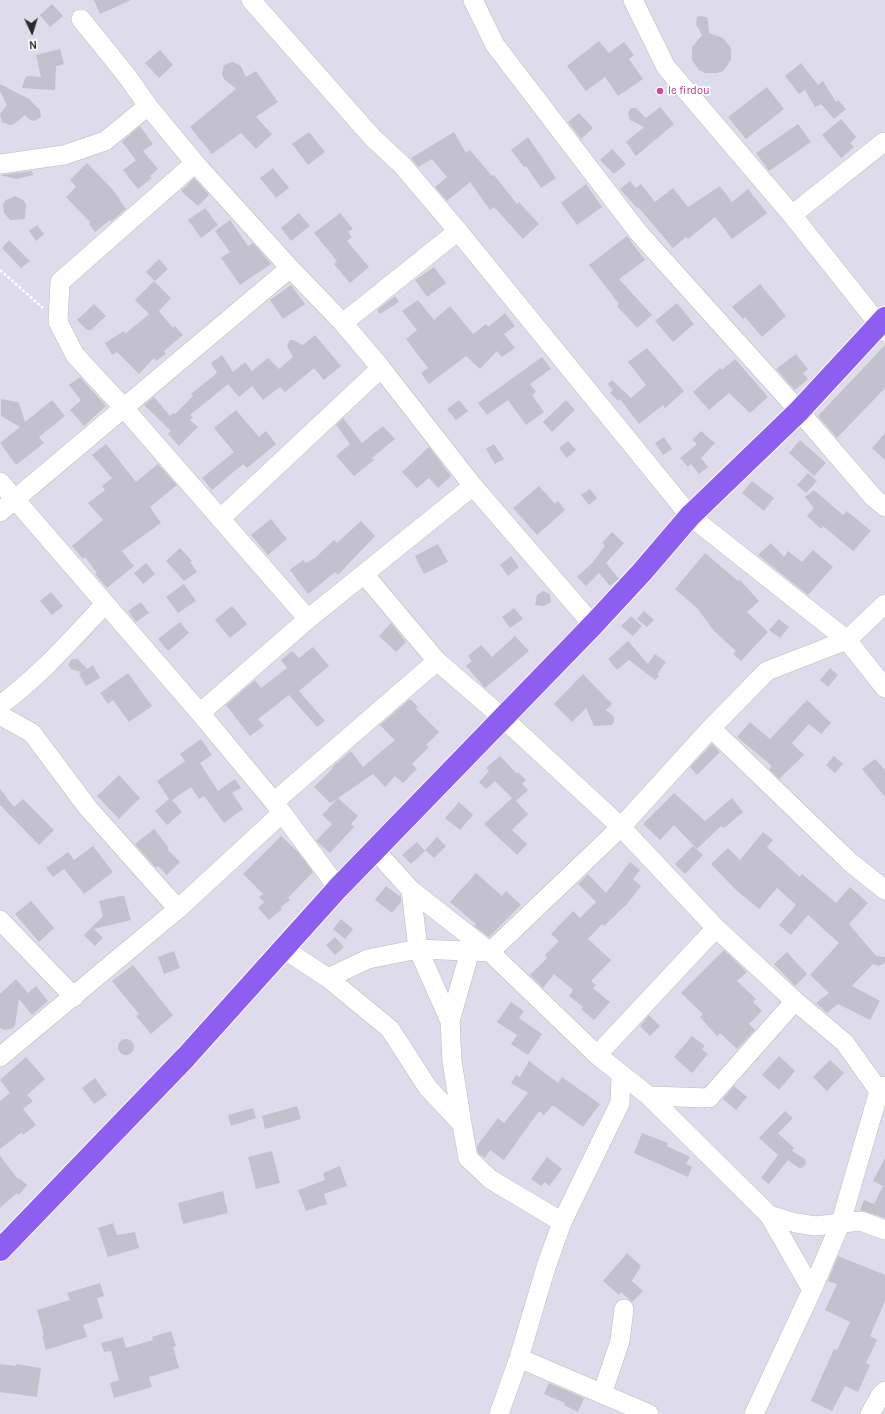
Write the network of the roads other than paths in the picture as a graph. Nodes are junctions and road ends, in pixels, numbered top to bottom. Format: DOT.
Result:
graph roads {
  1 [pos="251,0"];
  2 [pos="473,0"];
  3 [pos="633,0"];
  4 [pos="81,19"];
  5 [pos="148,106"];
  6 [pos="884,142"];
  7 [pos="195,163"];
  8 [pos="0,164"];
  9 [pos="792,215"];
  10 [pos="458,231"];
  11 [pos="290,268"];
  12 [pos="343,323"];
  13 [pos="883,325"];
  14 [pos="381,368"];
  15 [pos="123,407"];
  16 [pos="799,411"];
  17 [pos="0,482"];
  18 [pos="473,486"];
  19 [pos="15,500"];
  20 [pos="885,507"];
  21 [pos="0,512"];
  22 [pos="690,516"];
  23 [pos="220,518"];
  24 [pos="364,574"];
  25 [pos="105,604"];
  26 [pos="885,604"];
  27 [pos="308,619"];
  28 [pos="593,625"];
  29 [pos="847,640"];
  30 [pos="437,661"];
  31 [pos="885,688"];
  32 [pos="0,705"];
  33 [pos="200,713"];
  34 [pos="0,714"];
  35 [pos="503,718"];
  36 [pos="710,728"];
  37 [pos="278,807"];
  38 [pos="621,827"];
  39 [pos="374,850"];
  40 [pos="338,888"];
  41 [pos="411,890"];
  42 [pos="885,890"];
  43 [pos="178,908"];
  44 [pos="0,920"];
  45 [pos="716,928"];
  46 [pos="284,949"];
  47 [pos="418,949"];
  48 [pos="470,951"];
  49 [pos="490,952"];
  50 [pos="328,978"];
  51 [pos="74,997"];
  52 [pos="795,1001"];
  53 [pos="450,1021"];
  54 [pos="597,1055"];
  55 [pos="0,1057"];
  56 [pos="621,1076"];
  57 [pos="882,1089"];
  58 [pos="649,1096"];
  59 [pos="462,1124"];
  60 [pos="769,1215"];
  61 [pos="562,1222"];
  62 [pos="841,1222"];
  63 [pos="885,1230"];
  64 [pos="0,1250"];
  65 [pos="812,1290"];
  66 [pos="624,1309"];
  67 [pos="519,1358"];
  68 [pos="885,1392"];
  69 [pos="602,1394"];
  70 [pos="499,1414"];
  71 [pos="649,1414"];
  72 [pos="754,1414"];
  73 [pos="870,1414"];
  1 -- 10 [label="street"];
  2 -- 16 [label="street"];
  3 -- 9 [label="street"];
  4 -- 5 [label="street"];
  5 -- 7 [label="street"];
  5 -- 8 [label="street"];
  6 -- 9 [label="street"];
  7 -- 11 [label="street"];
  7 -- 15 [label="street"];
  9 -- 13 [label="street"];
  10 -- 12 [label="street"];
  10 -- 22 [label="street"];
  11 -- 12 [label="street"];
  11 -- 15 [label="street"];
  12 -- 14 [label="street"];
  13 -- 16 [label="main road"];
  14 -- 18 [label="street"];
  14 -- 23 [label="street"];
  15 -- 19 [label="street"];
  15 -- 23 [label="street"];
  16 -- 20 [label="street"];
  16 -- 22 [label="main road"];
  17 -- 19 [label="street"];
  18 -- 24 [label="street"];
  18 -- 28 [label="street"];
  19 -- 21 [label="street"];
  19 -- 25 [label="street"];
  22 -- 28 [label="main road"];
  22 -- 29 [label="street"];
  23 -- 27 [label="street"];
  24 -- 27 [label="street"];
  24 -- 30 [label="street"];
  25 -- 32 [label="street"];
  25 -- 33 [label="street"];
  26 -- 29 [label="street"];
  27 -- 33 [label="street"];
  28 -- 35 [label="main road"];
  29 -- 31 [label="street"];
  29 -- 36 [label="street"];
  30 -- 35 [label="street"];
  30 -- 37 [label="street"];
  33 -- 37 [label="street"];
  34 -- 43 [label="street"];
  35 -- 38 [label="street"];
  35 -- 39 [label="main road"];
  36 -- 38 [label="street"];
  36 -- 42 [label="street"];
  37 -- 40 [label="street"];
  37 -- 43 [label="street"];
  38 -- 45 [label="street"];
  38 -- 49 [label="street"];
  39 -- 40 [label="main road"];
  39 -- 41 [label="street"];
  40 -- 46 [label="main road"];
  41 -- 47 [label="street"];
  41 -- 49 [label="street"];
  43 -- 51 [label="street"];
  44 -- 51 [label="street"];
  45 -- 52 [label="street"];
  45 -- 54 [label="street"];
  46 -- 50 [label="street"];
  46 -- 64 [label="main road"];
  47 -- 48 [label="street"];
  47 -- 50 [label="street"];
  47 -- 53 [label="street"];
  48 -- 49 [label="street"];
  48 -- 53 [label="street"];
  49 -- 54 [label="street"];
  50 -- 59 [label="street"];
  51 -- 55 [label="street"];
  52 -- 57 [label="street"];
  52 -- 58 [label="street"];
  53 -- 59 [label="street"];
  54 -- 56 [label="street"];
  56 -- 58 [label="street"];
  56 -- 61 [label="street"];
  57 -- 62 [label="street"];
  58 -- 60 [label="street"];
  59 -- 61 [label="street"];
  60 -- 62 [label="street"];
  60 -- 65 [label="street"];
  61 -- 67 [label="street"];
  62 -- 63 [label="street"];
  62 -- 65 [label="street"];
  65 -- 72 [label="street"];
  66 -- 69 [label="street"];
  67 -- 69 [label="street"];
  67 -- 70 [label="street"];
  68 -- 73 [label="street"];
  69 -- 71 [label="street"];
}
